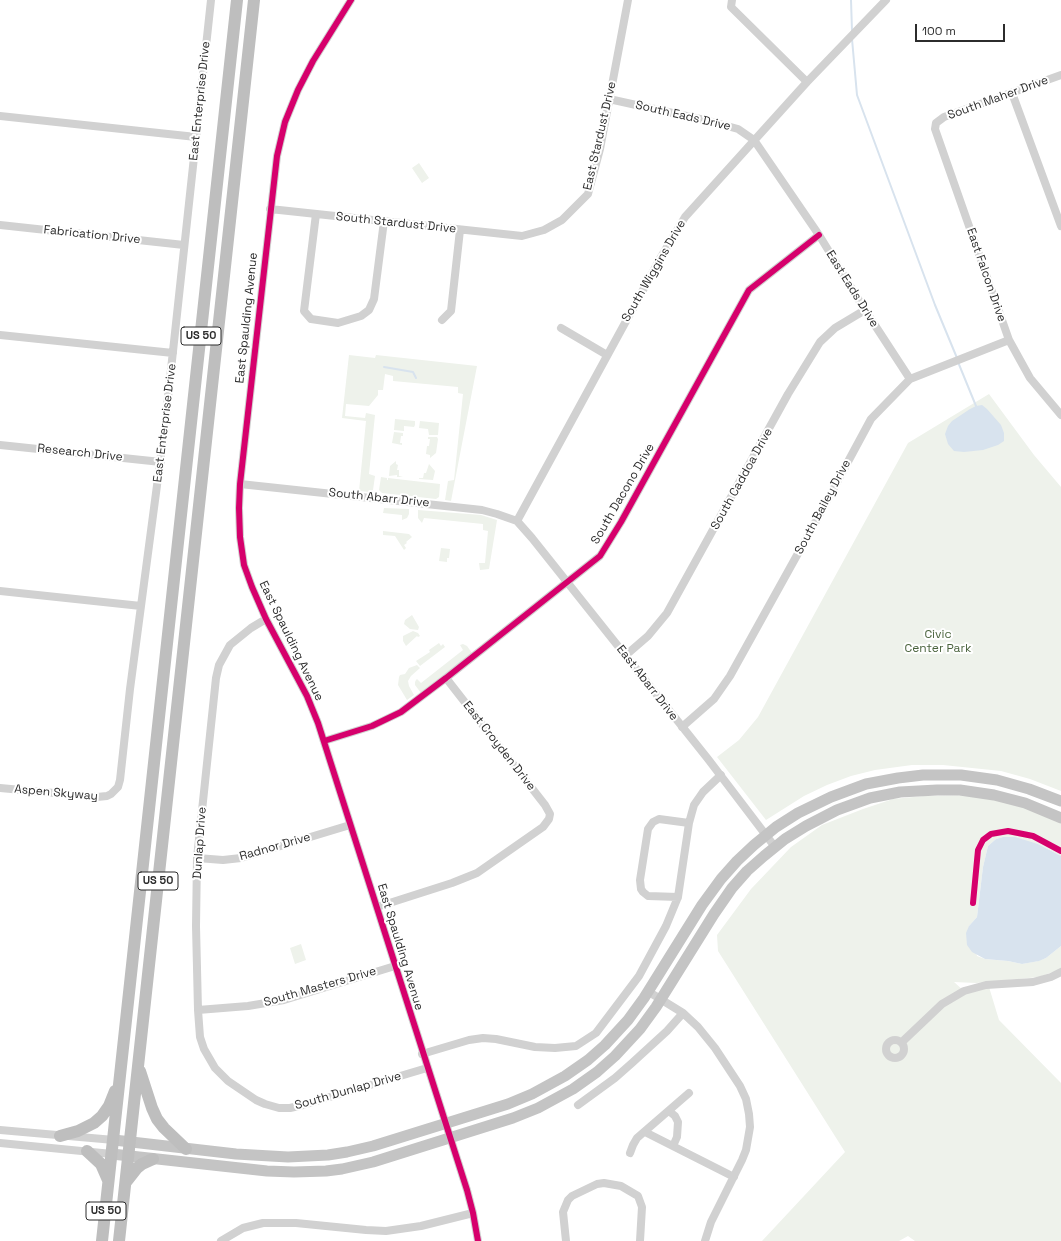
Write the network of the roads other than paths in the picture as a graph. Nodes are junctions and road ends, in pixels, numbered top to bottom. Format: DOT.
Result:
graph roads {
  1 [pos="211,0"];
  2 [pos="237,0"];
  3 [pos="254,0"];
  4 [pos="351,0"];
  5 [pos="628,0"];
  6 [pos="732,0"];
  7 [pos="886,0"];
  8 [pos="1061,75"];
  9 [pos="807,82"];
  10 [pos="1012,93"];
  11 [pos="609,99"];
  12 [pos="0,116"];
  13 [pos="936,123"];
  14 [pos="196,137"];
  15 [pos="754,140"];
  16 [pos="270,209"];
  17 [pos="316,214"];
  18 [pos="384,221"];
  19 [pos="0,225"];
  20 [pos="1061,226"];
  21 [pos="460,230"];
  22 [pos="819,235"];
  23 [pos="522,236"];
  24 [pos="184,245"];
  25 [pos="865,310"];
  26 [pos="442,320"];
  27 [pos="561,328"];
  28 [pos="0,335"];
  29 [pos="1009,340"];
  30 [pos="173,353"];
  31 [pos="607,355"];
  32 [pos="910,379"];
  33 [pos="1061,415"];
  34 [pos="0,445"];
  35 [pos="161,462"];
  36 [pos="240,484"];
  37 [pos="517,522"];
  38 [pos="567,582"];
  39 [pos="0,591"];
  40 [pos="141,606"];
  41 [pos="266,619"];
  42 [pos="626,655"];
  43 [pos="446,678"];
  44 [pos="682,727"];
  45 [pos="324,741"];
  46 [pos="721,775"];
  47 [pos="0,788"];
  48 [pos="111,794"];
  49 [pos="1061,801"];
  50 [pos="1061,818"];
  51 [pos="689,823"];
  52 [pos="350,825"];
  53 [pos="766,835"];
  54 [pos="775,847"];
  55 [pos="197,858"];
  56 [pos="678,898"];
  57 [pos="377,907"];
  58 [pos="395,966"];
  59 [pos="1061,972"];
  60 [pos="649,992"];
  61 [pos="661,999"];
  62 [pos="198,1010"];
  63 [pos="683,1013"];
  64 [pos="902,1042"];
  65 [pos="422,1054"];
  66 [pos="138,1066"];
  67 [pos="427,1068"];
  68 [pos="121,1074"];
  69 [pos="228,1081"];
  70 [pos="689,1092"];
  71 [pos="578,1105"];
  72 [pos="669,1111"];
  73 [pos="445,1124"];
  74 [pos="0,1130"];
  75 [pos="645,1132"];
  76 [pos="60,1136"];
  77 [pos="450,1138"];
  78 [pos="114,1140"];
  79 [pos="0,1143"];
  80 [pos="130,1143"];
  81 [pos="673,1146"];
  82 [pos="186,1149"];
  83 [pos="87,1151"];
  84 [pos="630,1153"];
  85 [pos="112,1154"];
  86 [pos="129,1156"];
  87 [pos="152,1158"];
  88 [pos="734,1177"];
  89 [pos="109,1181"];
  90 [pos="126,1182"];
  91 [pos="473,1213"];
  92 [pos="224,1239"];
  93 [pos="102,1241"];
  94 [pos="119,1241"];
  95 [pos="478,1241"];
  96 [pos="566,1241"];
  97 [pos="640,1241"];
  98 [pos="705,1241"];
  1 -- 14 [label="street, East Enterprise Drive"];
  2 -- 68 [label="highway, US 50"];
  3 -- 66 [label="highway, US 50"];
  4 -- 16 [label="street, East Spaulding Avenue"];
  5 -- 11 [label="street, East Stardust Drive"];
  6 -- 9 [label="street"];
  7 -- 9 [label="street, South Wiggins Drive"];
  8 -- 10 [label="street, South Maher Drive"];
  9 -- 15 [label="street, South Wiggins Drive"];
  10 -- 13 [label="street, South Maher Drive"];
  10 -- 20 [label="street"];
  11 -- 15 [label="street, South Eads Drive"];
  11 -- 23 [label="street, East Stardust Drive"];
  12 -- 14 [label="street"];
  13 -- 29 [label="street, East Falcon Drive"];
  14 -- 24 [label="street, East Enterprise Drive"];
  15 -- 22 [label="street, East Eads Drive"];
  15 -- 31 [label="street, South Wiggins Drive"];
  16 -- 17 [label="street, South Stardust Drive"];
  16 -- 36 [label="street, East Spaulding Avenue"];
  17 -- 18 [label="street, South Stardust Drive"];
  17 -- 18 [label="street"];
  18 -- 21 [label="street, South Stardust Drive"];
  19 -- 24 [label="street, Fabrication Drive"];
  21 -- 23 [label="street, South Stardust Drive"];
  21 -- 26 [label="street"];
  22 -- 25 [label="street, East Eads Drive"];
  22 -- 38 [label="street, South Dacono Drive"];
  24 -- 30 [label="street, East Enterprise Drive"];
  25 -- 32 [label="street, East Eads Drive"];
  25 -- 42 [label="street, South Caddoa Drive"];
  27 -- 31 [label="street"];
  28 -- 30 [label="street"];
  29 -- 32 [label="street, South Bailey Drive"];
  29 -- 33 [label="street, East Falcon Drive"];
  30 -- 35 [label="street, East Enterprise Drive"];
  31 -- 37 [label="street, South Wiggins Drive"];
  32 -- 44 [label="street, South Bailey Drive"];
  34 -- 35 [label="street, Research Drive"];
  35 -- 40 [label="street, East Enterprise Drive"];
  36 -- 37 [label="street, South Abarr Drive"];
  36 -- 41 [label="street, East Spaulding Avenue"];
  37 -- 38 [label="street, East Abarr Drive"];
  38 -- 42 [label="street, East Abarr Drive"];
  38 -- 43 [label="street, South Dacono Drive"];
  39 -- 40 [label="street"];
  40 -- 48 [label="street, East Enterprise Drive"];
  41 -- 45 [label="street, East Spaulding Avenue"];
  41 -- 55 [label="street, Dunlap Drive"];
  42 -- 44 [label="street, East Abarr Drive"];
  43 -- 45 [label="street, South Dacono Drive"];
  43 -- 57 [label="street, East Croyden Drive"];
  44 -- 46 [label="street, East Abarr Drive"];
  45 -- 52 [label="street, East Spaulding Avenue"];
  46 -- 51 [label="street"];
  46 -- 53 [label="street, East Abarr Drive"];
  47 -- 48 [label="street, Aspen Skyway"];
  49 -- 53 [label="main road"];
  50 -- 54 [label="main road"];
  51 -- 56 [label="street"];
  51 -- 56 [label="street"];
  52 -- 55 [label="street, Radnor Drive"];
  52 -- 57 [label="street, East Spaulding Avenue"];
  53 -- 54 [label="street, East Abarr Drive"];
  53 -- 60 [label="main road"];
  54 -- 61 [label="main road"];
  55 -- 62 [label="street, Dunlap Drive"];
  56 -- 65 [label="street"];
  57 -- 58 [label="street, East Spaulding Avenue"];
  58 -- 62 [label="street, South Masters Drive"];
  58 -- 65 [label="street, East Spaulding Avenue"];
  59 -- 64 [label="street"];
  60 -- 61 [label="street"];
  60 -- 73 [label="main road"];
  61 -- 63 [label="street"];
  61 -- 77 [label="main road"];
  62 -- 69 [label="street, Dunlap Drive"];
  63 -- 71 [label="street"];
  63 -- 88 [label="street"];
  65 -- 67 [label="street, East Spaulding Avenue"];
  66 -- 80 [label="highway, US 50"];
  66 -- 82 [label="highway"];
  67 -- 69 [label="street, South Dunlap Drive"];
  67 -- 73 [label="street, East Spaulding Avenue"];
  68 -- 76 [label="highway"];
  68 -- 78 [label="highway, US 50"];
  70 -- 72 [label="street"];
  72 -- 75 [label="street"];
  72 -- 81 [label="street"];
  73 -- 77 [label="street, East Spaulding Avenue"];
  73 -- 82 [label="main road"];
  74 -- 76 [label="street"];
  75 -- 81 [label="street"];
  75 -- 84 [label="street"];
  76 -- 78 [label="street"];
  77 -- 87 [label="main road"];
  77 -- 91 [label="street, East Spaulding Avenue"];
  78 -- 80 [label="main road"];
  78 -- 85 [label="highway, US 50"];
  79 -- 83 [label="street"];
  80 -- 82 [label="main road"];
  80 -- 86 [label="highway, US 50"];
  81 -- 88 [label="street"];
  83 -- 85 [label="street"];
  83 -- 89 [label="highway"];
  85 -- 86 [label="main road"];
  85 -- 89 [label="highway, US 50"];
  86 -- 87 [label="main road"];
  86 -- 90 [label="highway, US 50"];
  87 -- 90 [label="highway"];
  88 -- 98 [label="street"];
  89 -- 93 [label="highway, US 50"];
  90 -- 94 [label="highway, US 50"];
  91 -- 92 [label="street"];
  91 -- 95 [label="street, East Spaulding Avenue"];
  96 -- 97 [label="street"];
}
